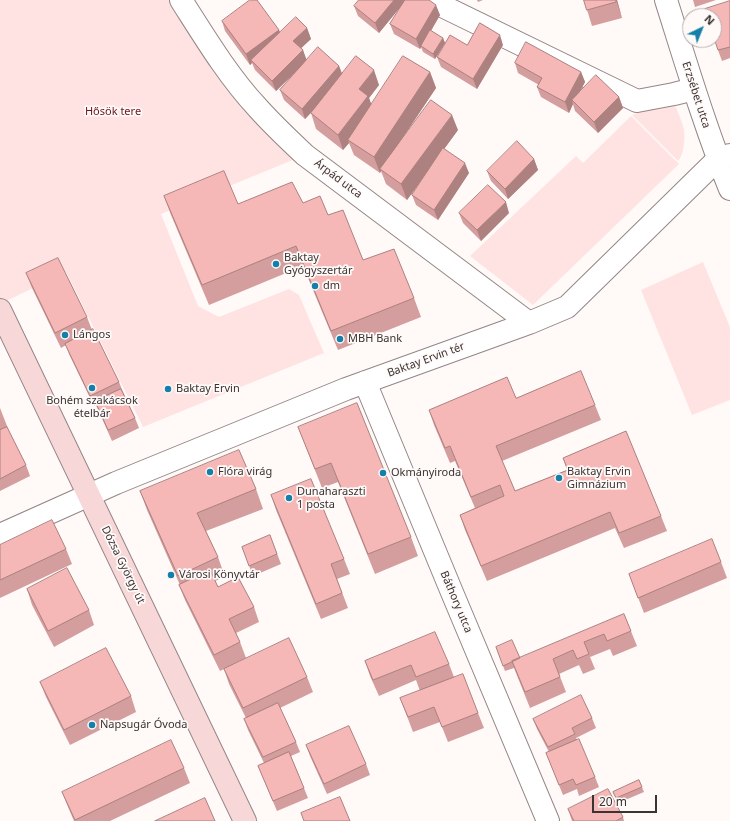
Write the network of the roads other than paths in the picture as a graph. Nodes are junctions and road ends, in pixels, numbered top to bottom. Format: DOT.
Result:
graph roads {
  1 [pos="181,0"];
  2 [pos="430,0"];
  3 [pos="666,0"];
  4 [pos="694,88"];
  5 [pos="724,157"];
  6 [pos="730,189"];
  7 [pos="0,310"];
  8 [pos="529,323"];
  9 [pos="365,382"];
  10 [pos="89,495"];
  11 [pos="0,535"];
  12 [pos="245,821"];
  13 [pos="548,821"];
  1 -- 8 [label="street, Árpád utca"];
  2 -- 4 [label="street"];
  3 -- 4 [label="street, Erzsébet utca"];
  4 -- 5 [label="street, Erzsébet utca"];
  5 -- 6 [label="street, Erzsébet utca"];
  5 -- 8 [label="street, Baktay Ervin tér"];
  7 -- 10 [label="main road, Dózsa György út"];
  8 -- 9 [label="street, Baktay Ervin tér"];
  9 -- 10 [label="street, Baktay Ervin tér"];
  9 -- 13 [label="street, Báthory utca"];
  10 -- 11 [label="street, Baktay Ervin tér"];
  10 -- 12 [label="main road, Dózsa György út"];
}
